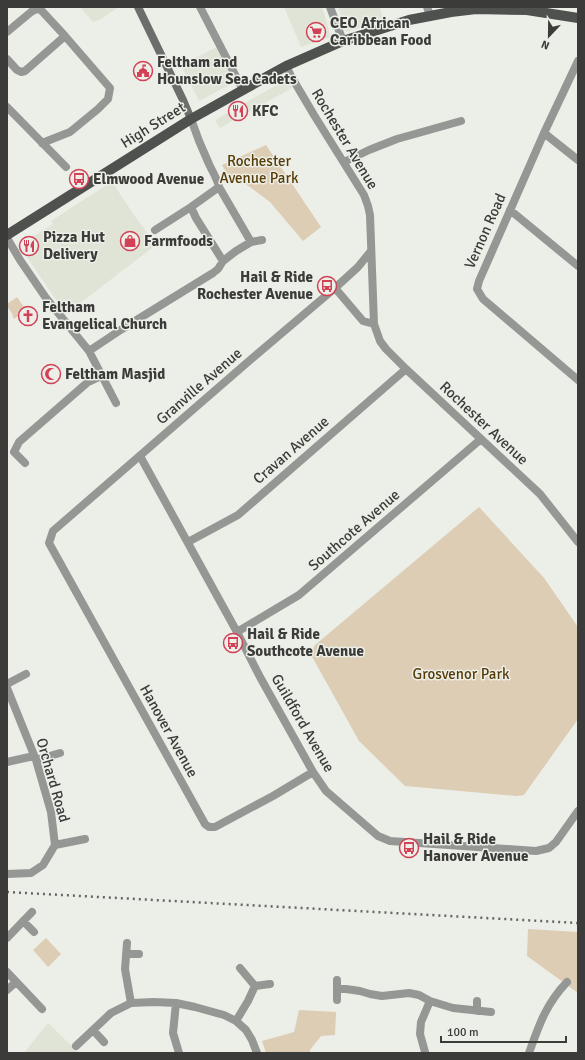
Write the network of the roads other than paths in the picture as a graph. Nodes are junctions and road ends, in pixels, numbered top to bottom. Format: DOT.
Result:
graph roads {
  1 [pos="138,7"];
  2 [pos="200,7"];
  3 [pos="330,7"];
  4 [pos="528,8"];
  5 [pos="429,11"];
  6 [pos="578,18"];
  7 [pos="7,32"];
  8 [pos="65,36"];
  9 [pos="343,41"];
  10 [pos="7,60"];
  11 [pos="578,61"];
  12 [pos="286,66"];
  13 [pos="243,90"];
  14 [pos="7,107"];
  15 [pos="191,119"];
  16 [pos="461,121"];
  17 [pos="544,133"];
  18 [pos="42,143"];
  19 [pos="578,160"];
  20 [pos="344,162"];
  21 [pos="66,167"];
  22 [pos="219,187"];
  23 [pos="191,207"];
  24 [pos="510,210"];
  25 [pos="155,230"];
  26 [pos="7,237"];
  27 [pos="262,240"];
  28 [pos="251,242"];
  29 [pos="371,252"];
  30 [pos="223,261"];
  31 [pos="578,266"];
  32 [pos="334,288"];
  33 [pos="374,324"];
  34 [pos="89,351"];
  35 [pos="406,369"];
  36 [pos="101,376"];
  37 [pos="578,380"];
  38 [pos="116,403"];
  39 [pos="481,439"];
  40 [pos="140,456"];
  41 [pos="25,463"];
  42 [pos="49,542"];
  43 [pos="188,542"];
  44 [pos="578,542"];
  45 [pos="237,632"];
  46 [pos="26,674"];
  47 [pos="7,684"];
  48 [pos="7,688"];
  49 [pos="60,753"];
  50 [pos="35,758"];
  51 [pos="7,762"];
  52 [pos="313,772"];
  53 [pos="578,812"];
  54 [pos="85,839"];
  55 [pos="54,845"];
  56 [pos="7,874"];
  57 [pos="32,912"];
  58 [pos="23,921"];
  59 [pos="34,932"];
  60 [pos="7,938"];
  61 [pos="127,943"];
  62 [pos="126,954"];
  63 [pos="139,954"];
  64 [pos="240,968"];
  65 [pos="7,972"];
  66 [pos="338,980"];
  67 [pos="16,982"];
  68 [pos="567,982"];
  69 [pos="270,984"];
  70 [pos="255,986"];
  71 [pos="337,989"];
  72 [pos="7,990"];
  73 [pos="336,1000"];
  74 [pos="430,1001"];
  75 [pos="478,1001"];
  76 [pos="131,1003"];
  77 [pos="176,1003"];
  78 [pos="42,1009"];
  79 [pos="477,1010"];
  80 [pos="491,1012"];
  81 [pos="236,1021"];
  82 [pos="93,1030"];
  83 [pos="104,1042"];
  84 [pos="76,1046"];
  85 [pos="176,1052"];
  86 [pos="257,1053"];
  87 [pos="424,1053"];
  88 [pos="433,1053"];
  89 [pos="529,1053"];
  1 -- 15 [label="street"];
  2 -- 13 [label="street"];
  3 -- 9 [label="street"];
  4 -- 5 [label="main road, High Street"];
  4 -- 6 [label="main road, High Street"];
  5 -- 9 [label="main road, High Street"];
  7 -- 8 [label="street"];
  8 -- 10 [label="street"];
  8 -- 18 [label="street"];
  9 -- 12 [label="main road, High Street"];
  11 -- 17 [label="street, Vernon Road"];
  12 -- 13 [label="main road, High Street"];
  12 -- 20 [label="street, Rochester Avenue"];
  13 -- 15 [label="main road, High Street"];
  14 -- 18 [label="street"];
  15 -- 22 [label="street"];
  15 -- 26 [label="main road, High Street"];
  16 -- 20 [label="street"];
  17 -- 19 [label="street"];
  17 -- 24 [label="street, Vernon Road"];
  18 -- 21 [label="street"];
  20 -- 29 [label="street, Rochester Avenue"];
  22 -- 23 [label="street"];
  22 -- 28 [label="street"];
  23 -- 25 [label="street"];
  23 -- 30 [label="street"];
  24 -- 31 [label="street"];
  24 -- 37 [label="street, Vernon Road"];
  26 -- 34 [label="street"];
  27 -- 28 [label="street"];
  28 -- 30 [label="street"];
  29 -- 32 [label="street, Granville Avenue"];
  29 -- 33 [label="street, Rochester Avenue"];
  30 -- 34 [label="street"];
  32 -- 33 [label="street"];
  32 -- 40 [label="street, Granville Avenue"];
  33 -- 35 [label="street, Rochester Avenue"];
  34 -- 36 [label="street"];
  35 -- 39 [label="street, Rochester Avenue"];
  35 -- 43 [label="street, Cravan Avenue"];
  36 -- 38 [label="street"];
  36 -- 41 [label="street"];
  39 -- 44 [label="street, Rochester Avenue"];
  39 -- 45 [label="street, Southcote Avenue"];
  40 -- 42 [label="street, Granville Avenue"];
  40 -- 43 [label="street, Guildford Avenue"];
  42 -- 52 [label="street, Hanover Avenue"];
  43 -- 45 [label="street, Guildford Avenue"];
  45 -- 52 [label="street, Guildford Avenue"];
  46 -- 47 [label="street"];
  48 -- 50 [label="street, Orchard Road"];
  49 -- 50 [label="street"];
  50 -- 51 [label="street"];
  50 -- 55 [label="street, Orchard Road"];
  52 -- 53 [label="street, Guildford Avenue"];
  54 -- 55 [label="street"];
  55 -- 56 [label="street, Orchard Road"];
  57 -- 58 [label="street"];
  58 -- 59 [label="street"];
  58 -- 60 [label="street"];
  61 -- 62 [label="street"];
  62 -- 63 [label="street"];
  62 -- 76 [label="street"];
  64 -- 70 [label="street"];
  65 -- 67 [label="street"];
  66 -- 71 [label="street"];
  67 -- 72 [label="street"];
  67 -- 78 [label="street"];
  68 -- 89 [label="street"];
  69 -- 70 [label="street"];
  70 -- 81 [label="street"];
  71 -- 73 [label="street"];
  71 -- 74 [label="street"];
  74 -- 79 [label="street"];
  74 -- 87 [label="street"];
  75 -- 79 [label="street"];
  76 -- 77 [label="street"];
  76 -- 82 [label="street"];
  77 -- 81 [label="street"];
  77 -- 85 [label="street"];
  79 -- 80 [label="street"];
  81 -- 86 [label="street"];
  82 -- 83 [label="street"];
  82 -- 84 [label="street"];
  87 -- 88 [label="street"];
}
